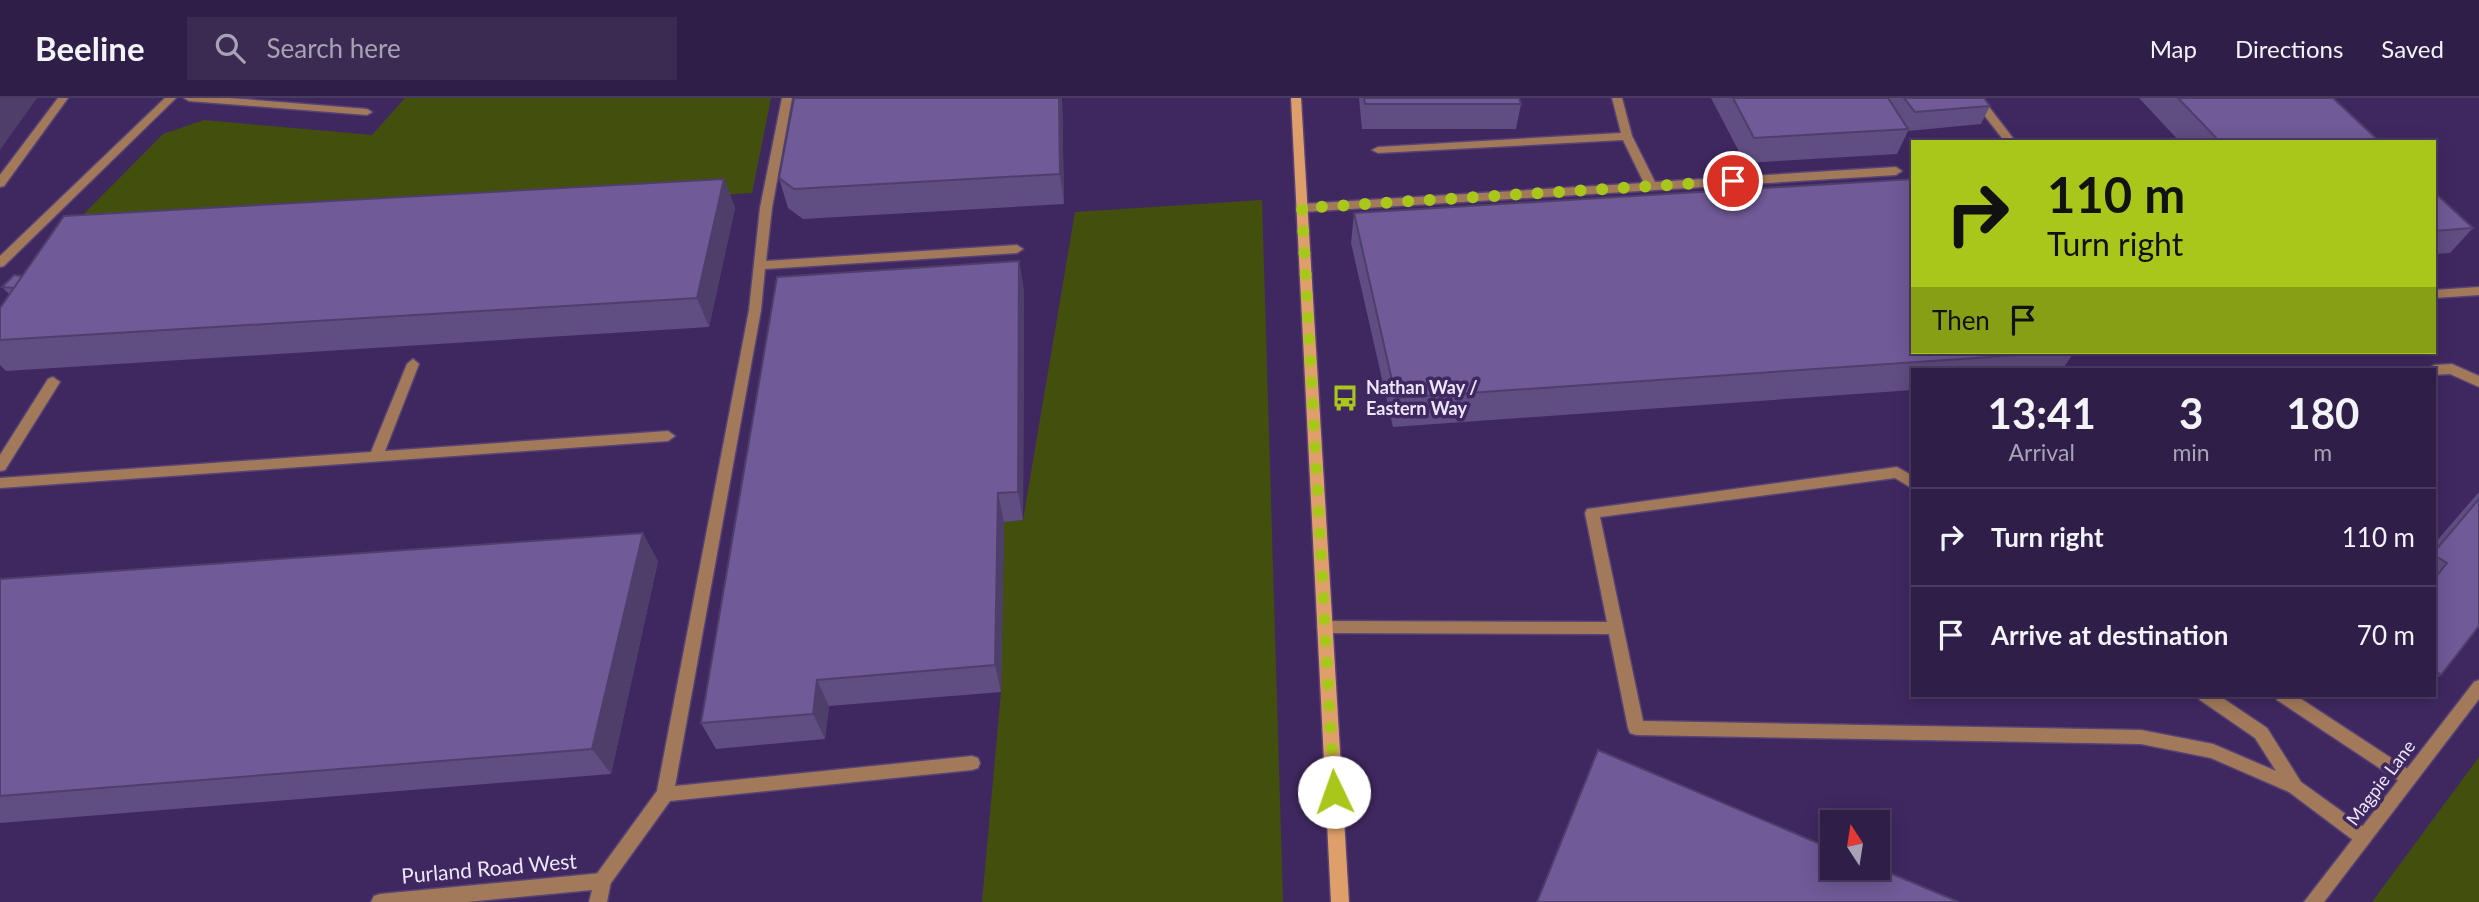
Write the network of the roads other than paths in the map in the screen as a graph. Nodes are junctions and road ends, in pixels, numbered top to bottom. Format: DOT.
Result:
graph roads {
  1 [pos="62,98"];
  2 [pos="171,98"];
  3 [pos="189,98"];
  4 [pos="787,98"];
  5 [pos="1296,98"];
  6 [pos="1617,98"];
  7 [pos="1976,98"];
  8 [pos="367,112"];
  9 [pos="1627,136"];
  10 [pos="2009,140"];
  11 [pos="1378,150"];
  12 [pos="1896,171"];
  13 [pos="0,183"];
  14 [pos="1651,186"];
  15 [pos="1302,208"];
  16 [pos="1017,249"];
  17 [pos="0,263"];
  18 [pos="760,265"];
  19 [pos="2479,291"];
  20 [pos="2436,294"];
  21 [pos="413,364"];
  22 [pos="2436,370"];
  23 [pos="53,382"];
  24 [pos="2479,382"];
  25 [pos="668,436"];
  26 [pos="376,457"];
  27 [pos="0,466"];
  28 [pos="1911,482"];
  29 [pos="0,483"];
  30 [pos="1325,627"];
  31 [pos="1615,628"];
  32 [pos="2479,687"];
  33 [pos="2209,697"];
  34 [pos="2286,697"];
  35 [pos="972,764"];
  36 [pos="2407,778"];
  37 [pos="2295,787"];
  38 [pos="665,794"];
  39 [pos="2363,837"];
  40 [pos="602,881"];
  41 [pos="380,902"];
  42 [pos="598,902"];
  43 [pos="1340,902"];
  44 [pos="2313,902"];
  1 -- 13 [label="street"];
  2 -- 17 [label="street"];
  3 -- 8 [label="street"];
  4 -- 18 [label="street"];
  5 -- 15 [label="street"];
  6 -- 9 [label="street"];
  7 -- 10 [label="street"];
  9 -- 11 [label="street"];
  9 -- 14 [label="street"];
  12 -- 14 [label="street"];
  14 -- 15 [label="street"];
  15 -- 30 [label="street"];
  16 -- 18 [label="street"];
  18 -- 38 [label="street"];
  19 -- 20 [label="street"];
  21 -- 26 [label="street"];
  22 -- 24 [label="street"];
  23 -- 27 [label="street"];
  25 -- 26 [label="street"];
  26 -- 29 [label="street"];
  28 -- 31 [label="street"];
  30 -- 31 [label="street"];
  30 -- 43 [label="street"];
  31 -- 37 [label="street"];
  32 -- 36 [label="street, Magpie Lane"];
  33 -- 37 [label="street"];
  34 -- 36 [label="street"];
  35 -- 38 [label="street"];
  36 -- 39 [label="street, Magpie Lane"];
  37 -- 39 [label="street"];
  38 -- 40 [label="street"];
  39 -- 44 [label="street, Magpie Lane"];
  40 -- 41 [label="street, Purland Road West"];
  40 -- 42 [label="street"];
}
